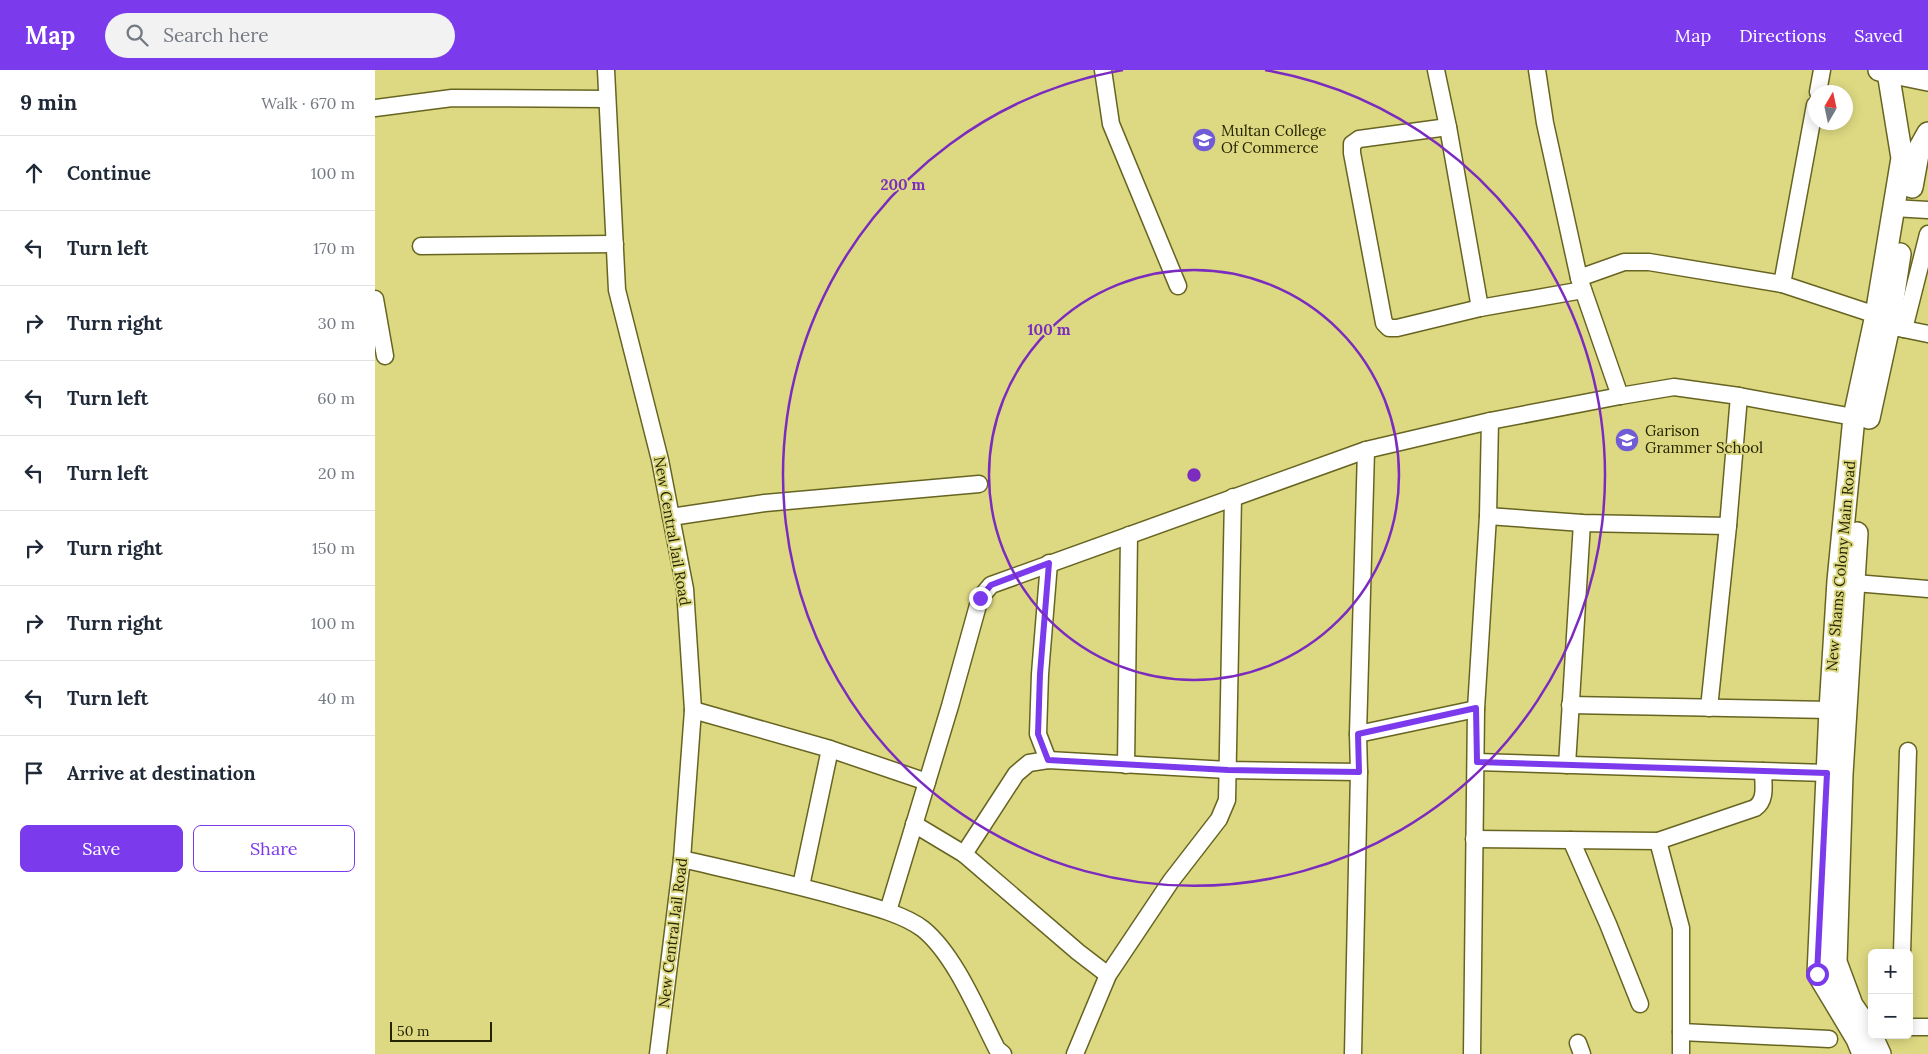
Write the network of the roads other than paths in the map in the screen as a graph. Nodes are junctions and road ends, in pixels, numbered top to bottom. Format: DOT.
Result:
graph roads {
  1 [pos="606,70"];
  2 [pos="1103,70"];
  3 [pos="1436,70"];
  4 [pos="1537,70"];
  5 [pos="1822,70"];
  6 [pos="1883,71"];
  7 [pos="1928,80"];
  8 [pos="1819,85"];
  9 [pos="607,98"];
  10 [pos="383,107"];
  11 [pos="375,121"];
  12 [pos="1448,127"];
  13 [pos="1810,130"];
  14 [pos="1928,133"];
  15 [pos="1910,209"];
  16 [pos="1928,234"];
  17 [pos="615,244"];
  18 [pos="421,246"];
  19 [pos="1581,284"];
  20 [pos="1782,284"];
  21 [pos="1178,286"];
  22 [pos="375,299"];
  23 [pos="1479,308"];
  24 [pos="1886,323"];
  25 [pos="1928,334"];
  26 [pos="385,356"];
  27 [pos="1620,396"];
  28 [pos="1739,396"];
  29 [pos="1861,418"];
  30 [pos="1490,421"];
  31 [pos="1366,450"];
  32 [pos="979,484"];
  33 [pos="1233,497"];
  34 [pos="1488,516"];
  35 [pos="671,517"];
  36 [pos="1582,523"];
  37 [pos="1728,526"];
  38 [pos="1129,535"];
  39 [pos="1049,563"];
  40 [pos="1845,582"];
  41 [pos="1928,589"];
  42 [pos="1570,705"];
  43 [pos="1476,708"];
  44 [pos="1709,708"];
  45 [pos="693,710"];
  46 [pos="1829,710"];
  47 [pos="1358,734"];
  48 [pos="831,749"];
  49 [pos="1908,751"];
  50 [pos="1048,760"];
  51 [pos="1477,762"];
  52 [pos="1126,764"];
  53 [pos="1567,765"];
  54 [pos="1228,770"];
  55 [pos="1763,771"];
  56 [pos="1359,772"];
  57 [pos="1827,773"];
  58 [pos="927,782"];
  59 [pos="914,824"];
  60 [pos="1474,839"];
  61 [pos="1571,840"];
  62 [pos="1659,841"];
  63 [pos="964,854"];
  64 [pos="682,859"];
  65 [pos="801,886"];
  66 [pos="888,911"];
  67 [pos="1902,949"];
  68 [pos="1108,975"];
  69 [pos="1640,1004"];
  70 [pos="1868,1025"];
  71 [pos="1913,1027"];
  72 [pos="1928,1027"];
  73 [pos="1681,1032"];
  74 [pos="1829,1039"];
  75 [pos="1874,1039"];
  76 [pos="658,1054"];
  77 [pos="1003,1054"];
  78 [pos="1075,1054"];
  79 [pos="1353,1054"];
  80 [pos="1472,1054"];
  81 [pos="1681,1054"];
  82 [pos="1863,1054"];
  83 [pos="1880,1054"];
  1 -- 9 [label="street, New Central Jail Road"];
  2 -- 21 [label="street"];
  3 -- 12 [label="street"];
  4 -- 19 [label="street"];
  5 -- 8 [label="street"];
  6 -- 7 [label="main road"];
  6 -- 15 [label="main road, New Shams Colony Main Road"];
  9 -- 10 [label="street"];
  9 -- 17 [label="street, New Central Jail Road"];
  10 -- 11 [label="street"];
  12 -- 23 [label="street"];
  12 -- 23 [label="street"];
  13 -- 20 [label="street"];
  14 -- 15 [label="main road, New Shams Colony Main Road"];
  15 -- 24 [label="main road, New Shams Colony Main Road"];
  16 -- 24 [label="street"];
  17 -- 18 [label="street"];
  17 -- 35 [label="street, New Central Jail Road"];
  19 -- 20 [label="street"];
  19 -- 23 [label="street"];
  19 -- 27 [label="street"];
  20 -- 24 [label="street"];
  22 -- 26 [label="street"];
  24 -- 25 [label="street"];
  24 -- 29 [label="main road, New Shams Colony Main Road"];
  27 -- 28 [label="street"];
  27 -- 30 [label="street"];
  28 -- 29 [label="street"];
  28 -- 37 [label="street"];
  29 -- 40 [label="main road, New Shams Colony Main Road"];
  30 -- 31 [label="street"];
  30 -- 34 [label="street"];
  31 -- 33 [label="street"];
  31 -- 47 [label="street"];
  32 -- 35 [label="street"];
  33 -- 38 [label="street"];
  33 -- 54 [label="street"];
  34 -- 36 [label="street"];
  34 -- 43 [label="street"];
  35 -- 45 [label="street, New Central Jail Road"];
  36 -- 37 [label="street"];
  36 -- 42 [label="street"];
  37 -- 44 [label="street"];
  38 -- 39 [label="street"];
  38 -- 52 [label="street"];
  39 -- 50 [label="street"];
  39 -- 58 [label="street"];
  40 -- 41 [label="street"];
  40 -- 46 [label="main road, New Shams Colony Main Road"];
  40 -- 70 [label="main road, New Shams Colony Main Road"];
  42 -- 44 [label="street"];
  42 -- 53 [label="street"];
  43 -- 47 [label="street"];
  43 -- 51 [label="street"];
  44 -- 46 [label="street"];
  45 -- 48 [label="street"];
  45 -- 64 [label="street, New Central Jail Road"];
  46 -- 57 [label="main road, New Shams Colony Main Road"];
  47 -- 56 [label="street"];
  48 -- 58 [label="street"];
  48 -- 65 [label="street"];
  49 -- 67 [label="street"];
  50 -- 52 [label="street"];
  50 -- 63 [label="street"];
  51 -- 53 [label="street"];
  51 -- 60 [label="street"];
  52 -- 54 [label="street"];
  53 -- 55 [label="street"];
  54 -- 56 [label="street"];
  54 -- 68 [label="street"];
  55 -- 57 [label="street"];
  55 -- 62 [label="street"];
  56 -- 79 [label="street"];
  57 -- 82 [label="main road, New Shams Colony Main Road"];
  58 -- 59 [label="street"];
  59 -- 63 [label="street"];
  59 -- 66 [label="street"];
  60 -- 61 [label="street"];
  60 -- 80 [label="street"];
  61 -- 62 [label="street"];
  61 -- 69 [label="street"];
  62 -- 73 [label="street"];
  63 -- 68 [label="street"];
  64 -- 65 [label="street"];
  64 -- 76 [label="street, New Central Jail Road"];
  65 -- 66 [label="street"];
  66 -- 77 [label="street"];
  68 -- 78 [label="street"];
  71 -- 72 [label="street"];
  73 -- 74 [label="street"];
  73 -- 81 [label="street"];
  75 -- 83 [label="main road, New Shams Colony Main Road"];
}
